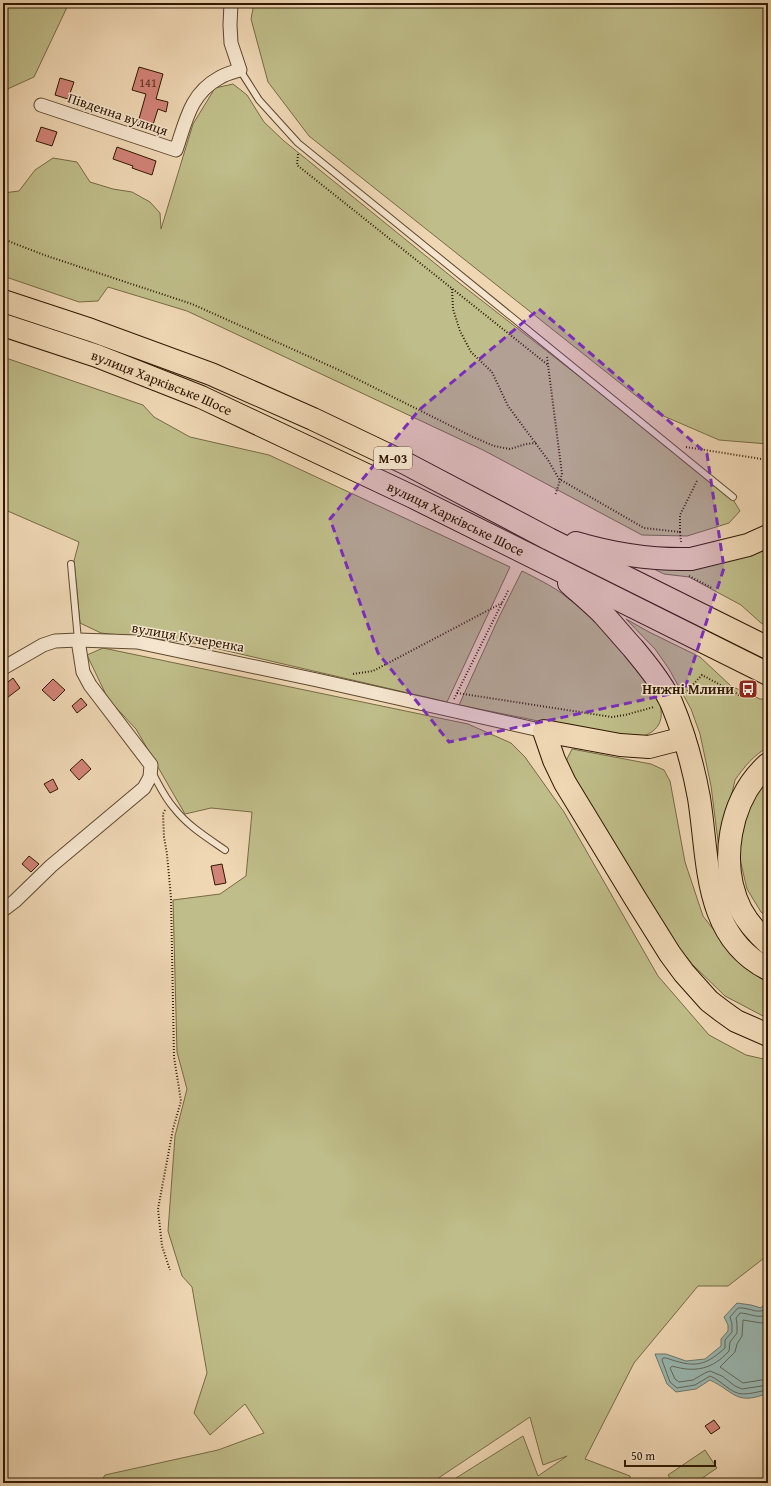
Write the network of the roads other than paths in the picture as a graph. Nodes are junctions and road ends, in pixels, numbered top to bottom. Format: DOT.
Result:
graph roads {
  1 [pos="231,3"];
  2 [pos="240,70"];
  3 [pos="41,105"];
  4 [pos="3,301"];
  5 [pos="3,326"];
  6 [pos="733,497"];
  7 [pos="479,502"];
  8 [pos="768,536"];
  9 [pos="71,564"];
  10 [pos="551,566"];
  11 [pos="78,640"];
  12 [pos="768,648"];
  13 [pos="3,668"];
  14 [pos="768,674"];
  15 [pos="544,732"];
  16 [pos="684,738"];
  17 [pos="768,764"];
  18 [pos="151,770"];
  19 [pos="224,850"];
  20 [pos="3,910"];
  21 [pos="768,943"];
  22 [pos="768,969"];
  23 [pos="768,1036"];
  1 -- 2 [label="street"];
  2 -- 3 [label="street, Південна вулиця"];
  2 -- 6 [label="lane"];
  4 -- 7 [label="highway, вулиця Харківське Шосе / М-03"];
  5 -- 10 [label="highway, вулиця Харківське Шосе / М-03"];
  7 -- 8 [label="highway"];
  7 -- 12 [label="highway, вулиця Харківське Шосе / М-03"];
  9 -- 11 [label="lane"];
  10 -- 14 [label="highway, вулиця Харківське Шосе / М-03"];
  10 -- 16 [label="highway"];
  11 -- 13 [label="street, вулиця Кучеренка"];
  11 -- 15 [label="street, вулиця Кучеренка"];
  11 -- 18 [label="street"];
  15 -- 16 [label="highway"];
  15 -- 23 [label="highway"];
  16 -- 22 [label="highway"];
  17 -- 21 [label="highway"];
  18 -- 19 [label="lane"];
  18 -- 20 [label="street"];
}
